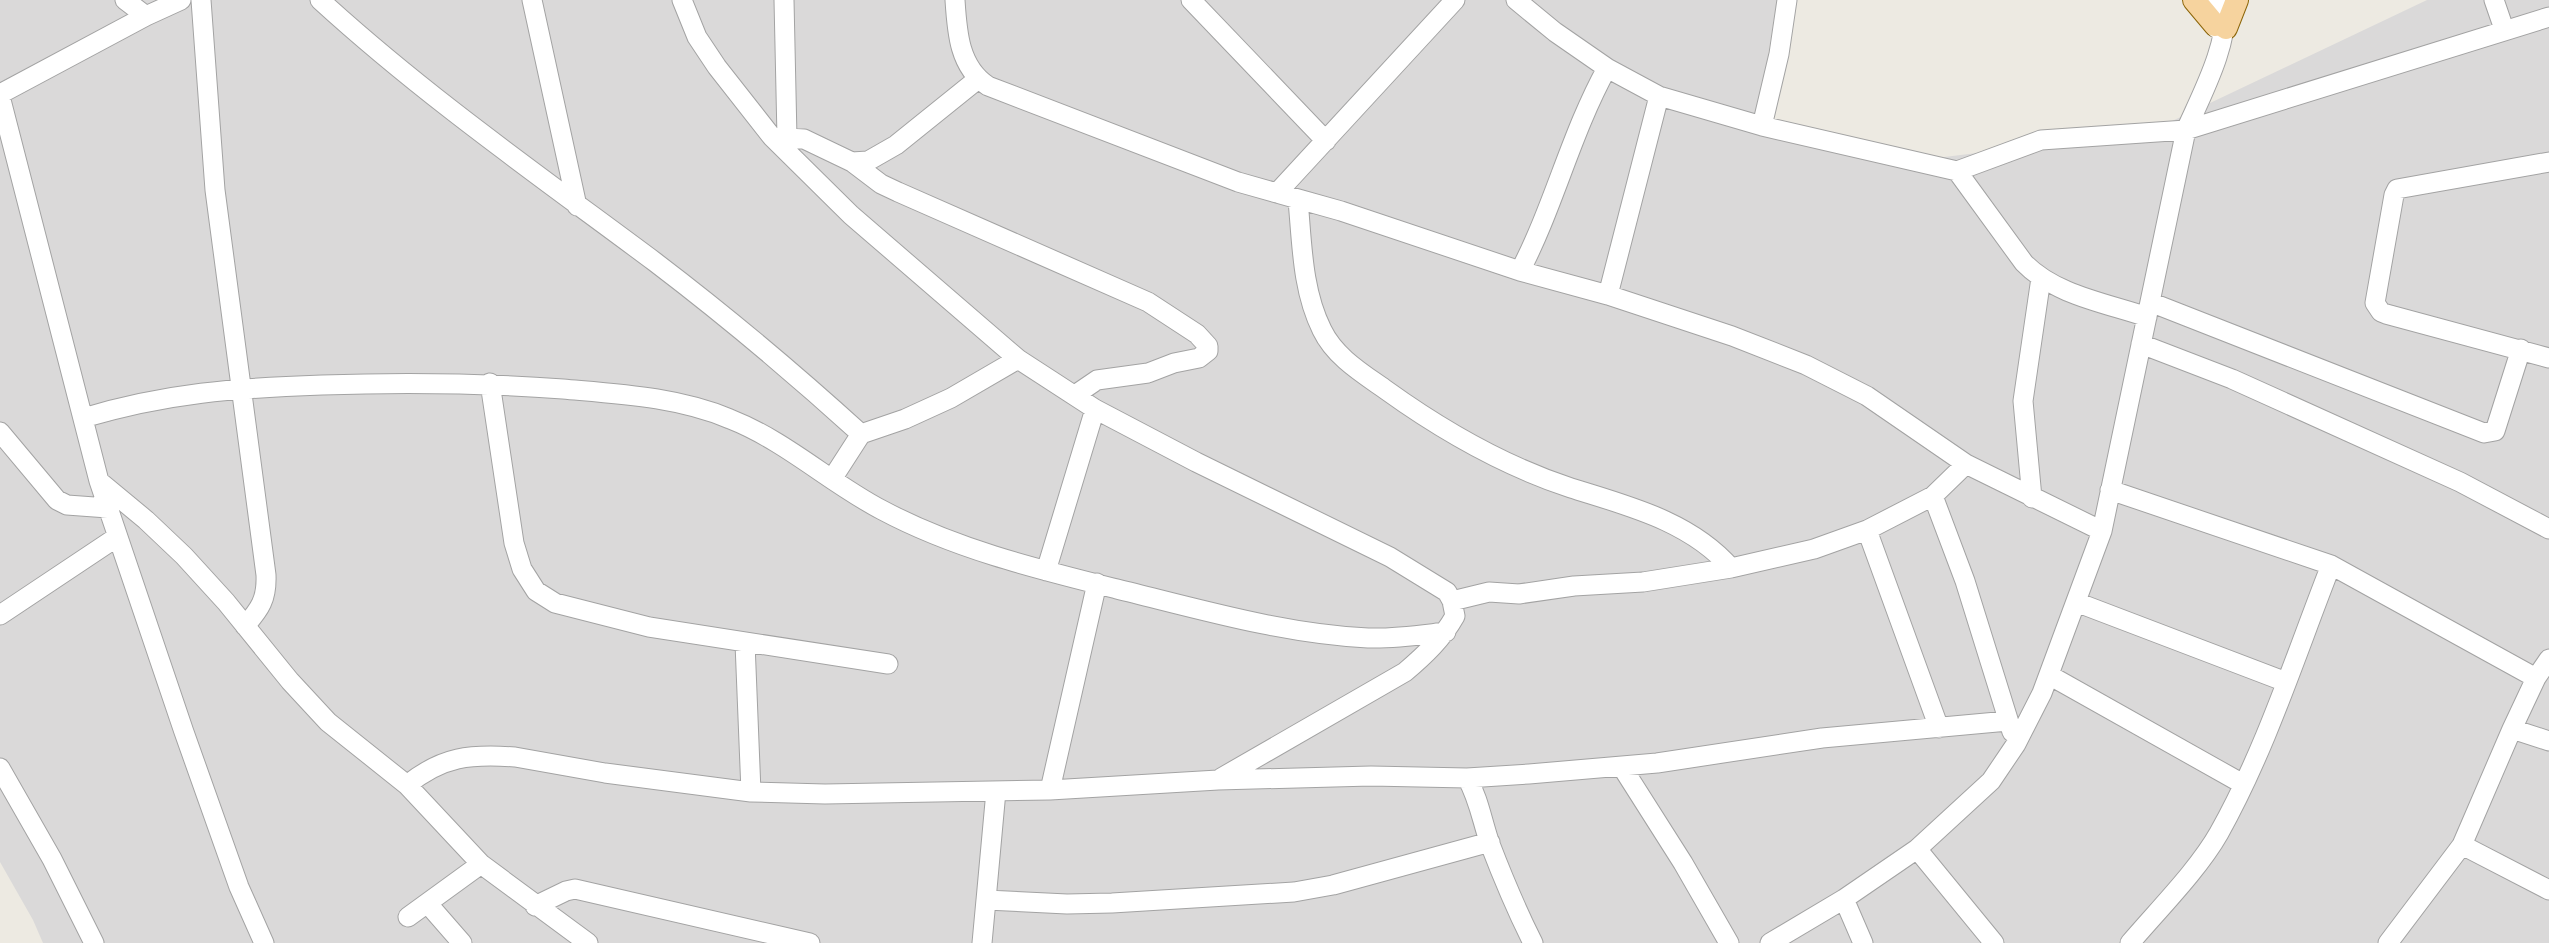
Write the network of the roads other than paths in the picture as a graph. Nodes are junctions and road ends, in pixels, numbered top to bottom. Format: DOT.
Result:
graph roads {
  1 [pos="125,0"];
  2 [pos="181,0"];
  3 [pos="201,0"];
  4 [pos="320,0"];
  5 [pos="532,0"];
  6 [pos="682,0"];
  7 [pos="784,0"];
  8 [pos="955,0"];
  9 [pos="1191,0"];
  10 [pos="1455,0"];
  11 [pos="1516,0"];
  12 [pos="1787,0"];
  13 [pos="2194,0"];
  14 [pos="2210,0"];
  15 [pos="2225,0"];
  16 [pos="2237,0"];
  17 [pos="2494,0"];
  18 [pos="146,16"];
  19 [pos="2549,17"];
  20 [pos="2504,29"];
  21 [pos="2220,31"];
  22 [pos="1607,68"];
  23 [pos="978,79"];
  24 [pos="0,95"];
  25 [pos="1659,96"];
  26 [pos="1762,126"];
  27 [pos="2186,130"];
  28 [pos="780,137"];
  29 [pos="1326,141"];
  30 [pos="852,162"];
  31 [pos="2549,162"];
  32 [pos="1957,171"];
  33 [pos="1277,193"];
  34 [pos="1298,200"];
  35 [pos="577,206"];
  36 [pos="1520,271"];
  37 [pos="2041,278"];
  38 [pos="1608,295"];
  39 [pos="2149,309"];
  40 [pos="2141,344"];
  41 [pos="2521,349"];
  42 [pos="2549,358"];
  43 [pos="1018,359"];
  44 [pos="490,383"];
  45 [pos="242,388"];
  46 [pos="1075,395"];
  47 [pos="1095,409"];
  48 [pos="83,418"];
  49 [pos="0,432"];
  50 [pos="861,434"];
  51 [pos="1966,464"];
  52 [pos="832,478"];
  53 [pos="99,481"];
  54 [pos="2110,490"];
  55 [pos="1933,496"];
  56 [pos="2032,498"];
  57 [pos="108,508"];
  58 [pos="2549,529"];
  59 [pos="1867,530"];
  60 [pos="2102,531"];
  61 [pos="117,537"];
  62 [pos="2331,565"];
  63 [pos="1732,568"];
  64 [pos="1046,571"];
  65 [pos="1096,584"];
  66 [pos="1452,601"];
  67 [pos="2076,602"];
  68 [pos="0,615"];
  69 [pos="245,626"];
  70 [pos="1446,632"];
  71 [pos="745,643"];
  72 [pos="2549,659"];
  73 [pos="888,664"];
  74 [pos="2048,676"];
  75 [pos="2536,678"];
  76 [pos="2286,682"];
  77 [pos="2008,721"];
  78 [pos="1939,728"];
  79 [pos="2512,729"];
  80 [pos="2549,741"];
  81 [pos="2016,744"];
  82 [pos="1622,767"];
  83 [pos="0,768"];
  84 [pos="1467,778"];
  85 [pos="1218,780"];
  86 [pos="2243,784"];
  87 [pos="406,785"];
  88 [pos="1050,790"];
  89 [pos="996,791"];
  90 [pos="751,792"];
  91 [pos="1490,842"];
  92 [pos="2462,845"];
  93 [pos="1917,850"];
  94 [pos="481,864"];
  95 [pos="2549,890"];
  96 [pos="1844,899"];
  97 [pos="986,900"];
  98 [pos="428,904"];
  99 [pos="536,906"];
  100 [pos="408,917"];
  101 [pos="94,943"];
  102 [pos="264,943"];
  103 [pos="462,943"];
  104 [pos="588,943"];
  105 [pos="810,943"];
  106 [pos="982,943"];
  107 [pos="1532,943"];
  108 [pos="1729,943"];
  109 [pos="1770,943"];
  110 [pos="1863,943"];
  111 [pos="1994,943"];
  112 [pos="2130,943"];
  113 [pos="2388,943"];
  1 -- 18 [label="street"];
  2 -- 18 [label="street"];
  3 -- 45 [label="street"];
  4 -- 35 [label="street"];
  5 -- 35 [label="street"];
  6 -- 28 [label="street"];
  7 -- 28 [label="street"];
  8 -- 23 [label="street"];
  9 -- 29 [label="street"];
  10 -- 29 [label="street"];
  11 -- 22 [label="street"];
  12 -- 26 [label="street"];
  13 -- 21 [label="main road"];
  14 -- 21 [label="street"];
  15 -- 21 [label="street"];
  16 -- 21 [label="main road"];
  17 -- 20 [label="street"];
  18 -- 24 [label="street"];
  19 -- 20 [label="street"];
  20 -- 27 [label="street"];
  21 -- 27 [label="street"];
  22 -- 25 [label="street"];
  22 -- 36 [label="street"];
  23 -- 30 [label="street"];
  23 -- 33 [label="street"];
  24 -- 48 [label="street"];
  25 -- 26 [label="street"];
  25 -- 38 [label="street"];
  26 -- 32 [label="street"];
  27 -- 32 [label="street"];
  27 -- 39 [label="street"];
  28 -- 30 [label="street"];
  28 -- 43 [label="street"];
  29 -- 33 [label="street"];
  30 -- 46 [label="street"];
  31 -- 41 [label="street"];
  32 -- 37 [label="street"];
  33 -- 34 [label="street"];
  34 -- 36 [label="street"];
  34 -- 63 [label="street"];
  35 -- 50 [label="street"];
  36 -- 38 [label="street"];
  37 -- 39 [label="street"];
  37 -- 56 [label="street"];
  38 -- 51 [label="street"];
  39 -- 40 [label="street"];
  39 -- 41 [label="street"];
  40 -- 54 [label="street"];
  40 -- 58 [label="street"];
  41 -- 42 [label="street"];
  43 -- 46 [label="street"];
  43 -- 50 [label="street"];
  44 -- 45 [label="street"];
  44 -- 52 [label="street"];
  44 -- 71 [label="street"];
  45 -- 48 [label="street"];
  45 -- 69 [label="street"];
  46 -- 47 [label="street"];
  47 -- 64 [label="street"];
  47 -- 66 [label="street"];
  48 -- 53 [label="street"];
  49 -- 57 [label="street"];
  50 -- 52 [label="street"];
  51 -- 55 [label="street"];
  51 -- 56 [label="street"];
  52 -- 64 [label="street"];
  53 -- 57 [label="street"];
  53 -- 69 [label="street"];
  54 -- 60 [label="street"];
  54 -- 62 [label="street"];
  55 -- 59 [label="street"];
  55 -- 77 [label="street"];
  56 -- 60 [label="street"];
  57 -- 61 [label="street"];
  59 -- 63 [label="street"];
  59 -- 78 [label="street"];
  60 -- 67 [label="street"];
  61 -- 68 [label="street"];
  61 -- 102 [label="street"];
  62 -- 75 [label="street"];
  62 -- 76 [label="street"];
  63 -- 66 [label="street"];
  64 -- 65 [label="street"];
  65 -- 70 [label="street"];
  65 -- 88 [label="street"];
  66 -- 70 [label="street"];
  67 -- 74 [label="street"];
  67 -- 76 [label="street"];
  69 -- 87 [label="street"];
  70 -- 85 [label="street"];
  71 -- 73 [label="street"];
  71 -- 90 [label="street"];
  72 -- 75 [label="street"];
  74 -- 81 [label="street"];
  74 -- 86 [label="street"];
  75 -- 79 [label="street"];
  76 -- 86 [label="street"];
  77 -- 78 [label="street"];
  77 -- 81 [label="street"];
  78 -- 82 [label="street"];
  79 -- 80 [label="street"];
  79 -- 92 [label="street"];
  81 -- 93 [label="street"];
  82 -- 84 [label="street"];
  82 -- 108 [label="street"];
  83 -- 101 [label="street"];
  84 -- 85 [label="street"];
  84 -- 91 [label="street"];
  85 -- 88 [label="street"];
  86 -- 112 [label="street"];
  87 -- 90 [label="street"];
  87 -- 94 [label="street"];
  88 -- 89 [label="street"];
  89 -- 90 [label="street"];
  89 -- 97 [label="street"];
  91 -- 97 [label="street"];
  91 -- 107 [label="street"];
  92 -- 95 [label="street"];
  92 -- 113 [label="street"];
  93 -- 96 [label="street"];
  93 -- 111 [label="street"];
  94 -- 98 [label="street"];
  94 -- 99 [label="street"];
  96 -- 109 [label="street"];
  96 -- 110 [label="street"];
  97 -- 106 [label="street"];
  98 -- 100 [label="street"];
  98 -- 103 [label="street"];
  99 -- 104 [label="street"];
  99 -- 105 [label="street"];
}
